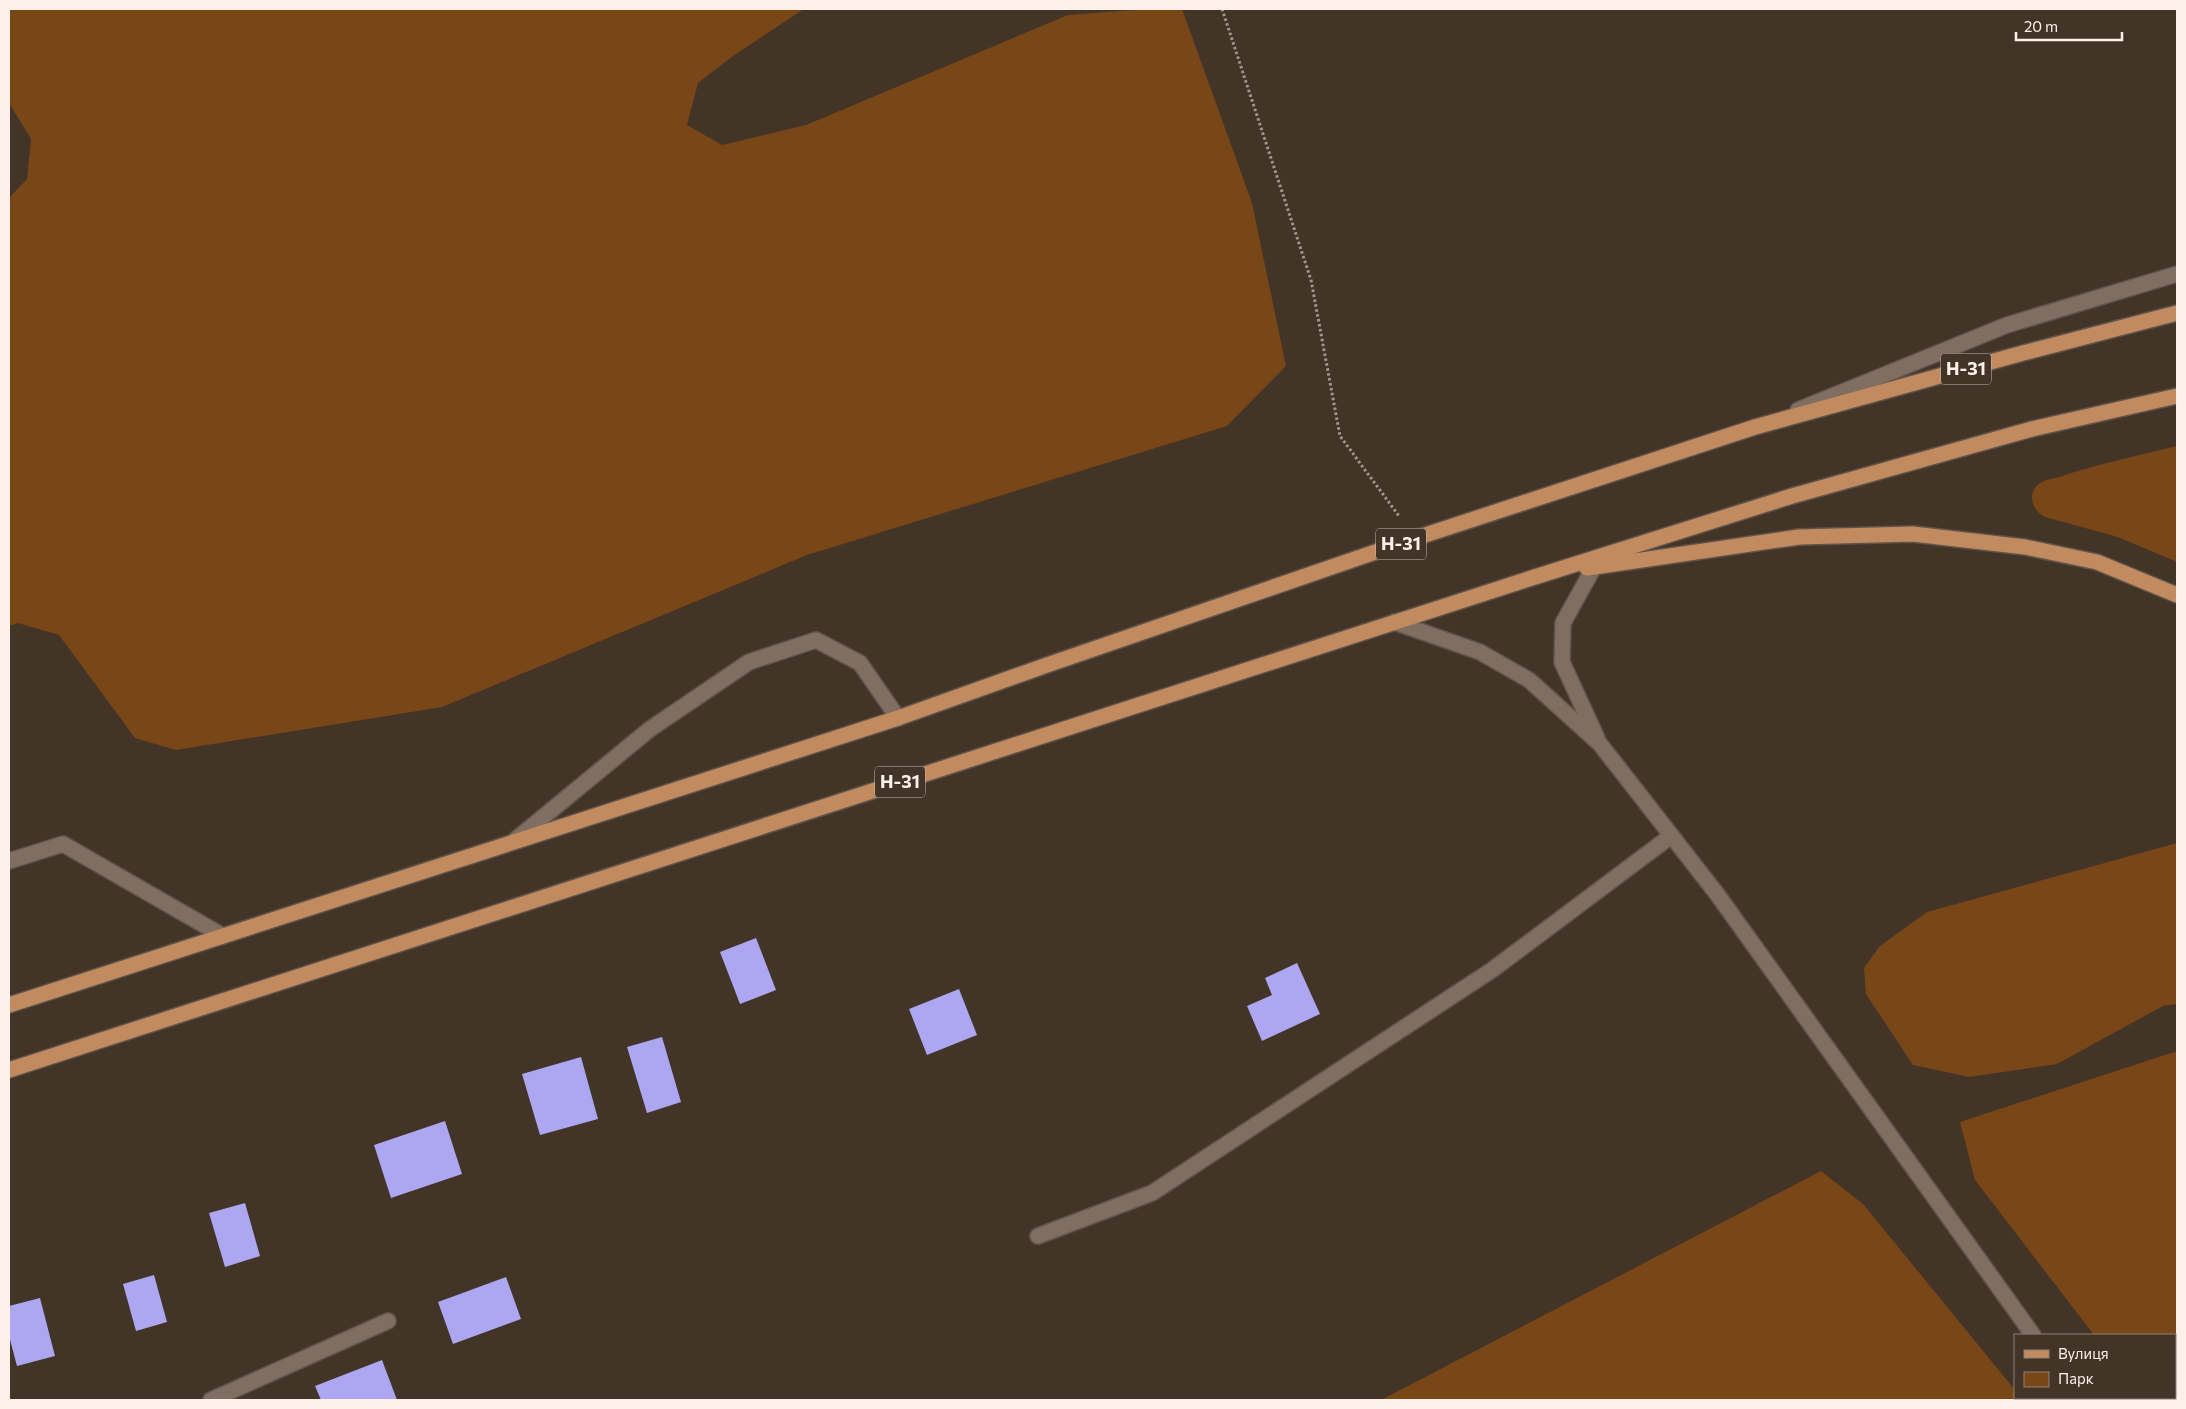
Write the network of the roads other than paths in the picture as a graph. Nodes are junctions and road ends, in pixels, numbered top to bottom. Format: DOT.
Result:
graph roads {
  1 [pos="2177,274"];
  2 [pos="2177,313"];
  3 [pos="2177,396"];
  4 [pos="1755,427"];
  5 [pos="1594,567"];
  6 [pos="1541,575"];
  7 [pos="2177,595"];
  8 [pos="1394,622"];
  9 [pos="898,718"];
  10 [pos="1600,744"];
  11 [pos="1671,836"];
  12 [pos="513,842"];
  13 [pos="9,861"];
  14 [pos="223,936"];
  15 [pos="9,1005"];
  16 [pos="9,1070"];
  17 [pos="1038,1236"];
  18 [pos="388,1321"];
  19 [pos="2032,1334"];
  20 [pos="211,1400"];
  1 -- 4 [label="street"];
  2 -- 4 [label="main road, Н-31"];
  3 -- 6 [label="main road, Н-31"];
  4 -- 9 [label="main road, Н-31"];
  5 -- 6 [label="main road"];
  5 -- 7 [label="main road"];
  5 -- 10 [label="street"];
  6 -- 8 [label="main road, Н-31"];
  8 -- 10 [label="street"];
  8 -- 16 [label="main road, Н-31"];
  9 -- 12 [label="main road, Н-31"];
  9 -- 12 [label="street"];
  10 -- 11 [label="street"];
  11 -- 17 [label="street"];
  11 -- 19 [label="street"];
  12 -- 14 [label="main road, Н-31"];
  13 -- 14 [label="street"];
  14 -- 15 [label="main road, Н-31"];
  18 -- 20 [label="street"];
}
